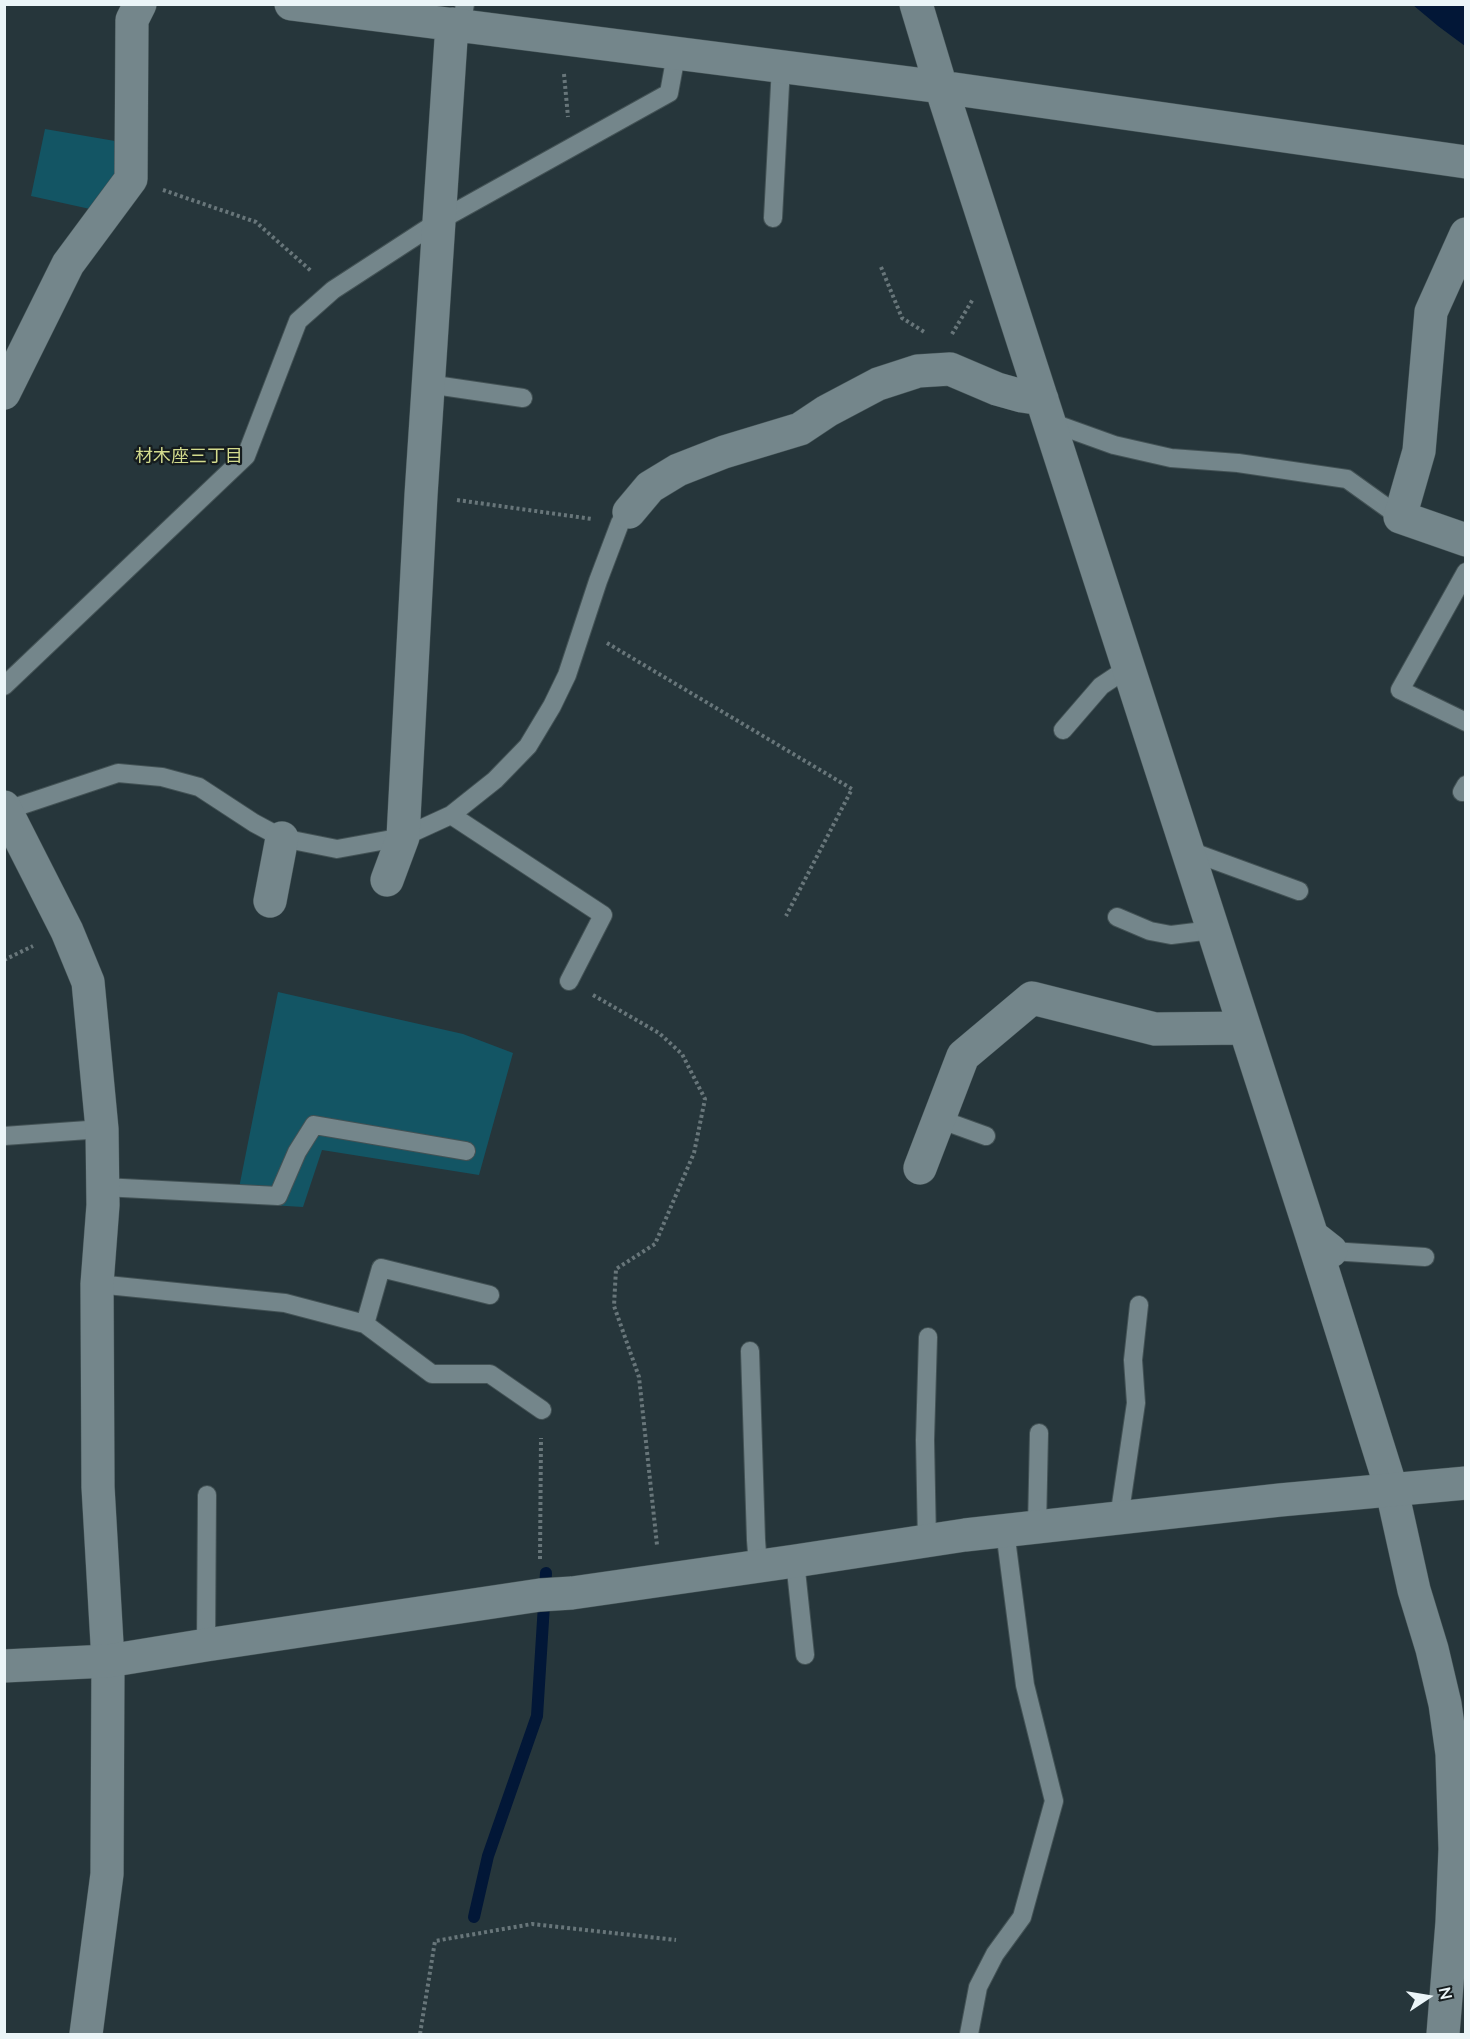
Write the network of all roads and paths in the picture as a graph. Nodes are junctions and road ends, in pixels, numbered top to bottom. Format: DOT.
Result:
graph roads {
  1 [pos="140,4"];
  2 [pos="291,4"];
  3 [pos="916,4"];
  4 [pos="459,18"];
  5 [pos="562,40"];
  6 [pos="676,55"];
  7 [pos="781,66"];
  8 [pos="941,87"];
  9 [pos="570,148"];
  10 [pos="1466,162"];
  11 [pos="131,179"];
  12 [pos="773,218"];
  13 [pos="438,221"];
  14 [pos="1466,234"];
  15 [pos="881,267"];
  16 [pos="333,290"];
  17 [pos="977,291"];
  18 [pos="948,357"];
  19 [pos="428,384"];
  20 [pos="4,393"];
  21 [pos="523,398"];
  22 [pos="1046,411"];
  23 [pos="421,495"];
  24 [pos="1400,517"];
  25 [pos="624,518"];
  26 [pos="1466,540"];
  27 [pos="1466,572"];
  28 [pos="584,629"];
  29 [pos="1128,668"];
  30 [pos="4,686"];
  31 [pos="1466,722"];
  32 [pos="1063,730"];
  33 [pos="6,809"];
  34 [pos="451,815"];
  35 [pos="403,837"];
  36 [pos="282,838"];
  37 [pos="1186,850"];
  38 [pos="387,880"];
  39 [pos="1299,891"];
  40 [pos="270,901"];
  41 [pos="786,916"];
  42 [pos="1117,917"];
  43 [pos="1212,930"];
  44 [pos="569,981"];
  45 [pos="1244,1028"];
  46 [pos="939,1119"];
  47 [pos="102,1128"];
  48 [pos="4,1136"];
  49 [pos="986,1136"];
  50 [pos="466,1150"];
  51 [pos="920,1168"];
  52 [pos="103,1187"];
  53 [pos="1322,1243"];
  54 [pos="1425,1257"];
  55 [pos="98,1284"];
  56 [pos="490,1296"];
  57 [pos="1139,1305"];
  58 [pos="365,1324"];
  59 [pos="928,1336"];
  60 [pos="750,1351"];
  61 [pos="542,1410"];
  62 [pos="1039,1433"];
  63 [pos="1466,1484"];
  64 [pos="1392,1491"];
  65 [pos="207,1495"];
  66 [pos="1119,1518"];
  67 [pos="1037,1527"];
  68 [pos="1005,1531"];
  69 [pos="927,1541"];
  70 [pos="795,1561"];
  71 [pos="758,1566"];
  72 [pos="661,1579"];
  73 [pos="540,1595"];
  74 [pos="206,1645"];
  75 [pos="805,1655"];
  76 [pos="108,1661"];
  77 [pos="4,1666"];
  78 [pos="1459,1935"];
  79 [pos="676,1940"];
  80 [pos="86,2034"];
  81 [pos="420,2034"];
  82 [pos="969,2034"];
  83 [pos="1443,2034"];
  1 -- 11 [label="street"];
  2 -- 4 [label="street"];
  3 -- 8 [label="street"];
  4 -- 5 [label="street"];
  4 -- 13 [label="street"];
  5 -- 6 [label="street"];
  5 -- 9 [label="path"];
  6 -- 7 [label="street"];
  6 -- 9 [label="lane"];
  7 -- 8 [label="street"];
  7 -- 12 [label="lane"];
  8 -- 10 [label="street"];
  8 -- 22 [label="street"];
  9 -- 13 [label="lane"];
  11 -- 16 [label="path"];
  11 -- 20 [label="street"];
  13 -- 16 [label="lane"];
  13 -- 19 [label="street"];
  14 -- 24 [label="street"];
  15 -- 18 [label="path"];
  16 -- 30 [label="lane"];
  17 -- 18 [label="path"];
  18 -- 22 [label="street"];
  18 -- 25 [label="street"];
  19 -- 21 [label="lane"];
  19 -- 23 [label="street"];
  22 -- 24 [label="lane"];
  22 -- 29 [label="street"];
  23 -- 25 [label="path"];
  23 -- 35 [label="street"];
  24 -- 26 [label="street"];
  25 -- 28 [label="lane"];
  27 -- 31 [label="lane"];
  28 -- 34 [label="lane"];
  28 -- 41 [label="path"];
  29 -- 32 [label="lane"];
  29 -- 37 [label="street"];
  33 -- 36 [label="lane"];
  33 -- 47 [label="street"];
  34 -- 35 [label="lane"];
  34 -- 44 [label="lane"];
  35 -- 36 [label="lane"];
  35 -- 38 [label="street"];
  36 -- 40 [label="street"];
  37 -- 39 [label="lane"];
  37 -- 43 [label="street"];
  42 -- 43 [label="lane"];
  43 -- 45 [label="street"];
  44 -- 72 [label="path"];
  45 -- 46 [label="street"];
  45 -- 53 [label="street"];
  46 -- 49 [label="lane"];
  46 -- 51 [label="street"];
  47 -- 48 [label="lane"];
  47 -- 52 [label="street"];
  50 -- 52 [label="lane"];
  52 -- 55 [label="street"];
  53 -- 54 [label="lane"];
  53 -- 64 [label="street"];
  55 -- 58 [label="lane"];
  55 -- 76 [label="street"];
  56 -- 58 [label="lane"];
  57 -- 66 [label="lane"];
  58 -- 61 [label="lane"];
  59 -- 69 [label="lane"];
  60 -- 71 [label="lane"];
  61 -- 73 [label="path"];
  62 -- 67 [label="lane"];
  63 -- 64 [label="street"];
  64 -- 66 [label="street"];
  64 -- 78 [label="street"];
  65 -- 74 [label="lane"];
  66 -- 67 [label="street"];
  67 -- 68 [label="street"];
  68 -- 69 [label="street"];
  68 -- 82 [label="lane"];
  69 -- 70 [label="street"];
  70 -- 71 [label="street"];
  70 -- 75 [label="lane"];
  71 -- 72 [label="street"];
  72 -- 73 [label="street"];
  73 -- 74 [label="street"];
  74 -- 76 [label="street"];
  76 -- 77 [label="street"];
  76 -- 80 [label="street"];
  78 -- 83 [label="street"];
  79 -- 81 [label="path"];
}
